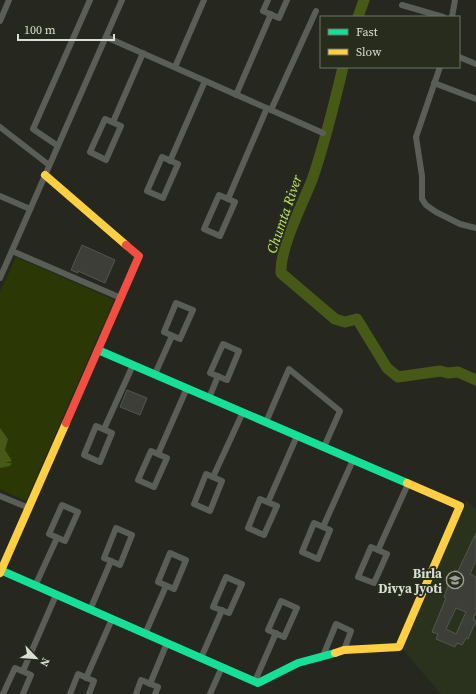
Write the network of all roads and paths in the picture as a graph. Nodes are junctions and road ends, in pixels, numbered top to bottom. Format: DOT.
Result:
graph roads {
  1 [pos="9,0"];
  2 [pos="90,0"];
  3 [pos="114,0"];
  4 [pos="204,0"];
  5 [pos="268,0"];
  6 [pos="287,0"];
  7 [pos="455,0"];
  8 [pos="121,1"];
  9 [pos="402,5"];
  10 [pos="316,10"];
  11 [pos="271,14"];
  12 [pos="440,16"];
  13 [pos="452,16"];
  14 [pos="0,21"];
  15 [pos="106,37"];
  16 [pos="143,53"];
  17 [pos="460,57"];
  18 [pos="476,64"];
  19 [pos="174,68"];
  20 [pos="440,68"];
  21 [pos="205,81"];
  22 [pos="434,83"];
  23 [pos="236,95"];
  24 [pos="476,99"];
  25 [pos="269,109"];
  26 [pos="113,122"];
  27 [pos="0,127"];
  28 [pos="323,133"];
  29 [pos="58,146"];
  30 [pos="170,161"];
  31 [pos="50,165"];
  32 [pos="45,175"];
  33 [pos="0,196"];
  34 [pos="228,199"];
  35 [pos="30,209"];
  36 [pos="476,228"];
  37 [pos="12,251"];
  38 [pos="0,278"];
  39 [pos="121,298"];
  40 [pos="172,336"];
  41 [pos="98,350"];
  42 [pos="133,365"];
  43 [pos="155,374"];
  44 [pos="218,376"];
  45 [pos="187,388"];
  46 [pos="209,398"];
  47 [pos="243,412"];
  48 [pos="266,422"];
  49 [pos="104,429"];
  50 [pos="297,436"];
  51 [pos="324,447"];
  52 [pos="158,454"];
  53 [pos="353,460"];
  54 [pos="213,477"];
  55 [pos="408,484"];
  56 [pos="0,496"];
  57 [pos="268,502"];
  58 [pos="29,508"];
  59 [pos="323,526"];
  60 [pos="57,538"];
  61 [pos="378,550"];
  62 [pos="111,561"];
  63 [pos="0,571"];
  64 [pos="35,586"];
  65 [pos="166,586"];
  66 [pos="56,595"];
  67 [pos="90,610"];
  68 [pos="222,610"];
  69 [pos="112,619"];
  70 [pos="145,634"];
  71 [pos="276,634"];
  72 [pos="167,643"];
  73 [pos="344,650"];
  74 [pos="323,656"];
  75 [pos="201,658"];
  76 [pos="222,667"];
  77 [pos="22,671"];
  78 [pos="86,678"];
  79 [pos="255,681"];
  80 [pos="150,684"];
  81 [pos="4,694"];
  82 [pos="22,694"];
  83 [pos="70,694"];
  84 [pos="89,694"];
  85 [pos="136,694"];
  86 [pos="155,694"];
  87 [pos="210,694"];
  1 -- 14 [label="street"];
  2 -- 29 [label="street"];
  3 -- 8 [label="street"];
  4 -- 19 [label="street"];
  5 -- 11 [label="street"];
  6 -- 11 [label="street"];
  7 -- 13 [label="street"];
  8 -- 15 [label="street"];
  9 -- 12 [label="street"];
  10 -- 25 [label="street"];
  11 -- 23 [label="street"];
  15 -- 16 [label="street"];
  15 -- 29 [label="street"];
  16 -- 19 [label="street"];
  16 -- 26 [label="street"];
  17 -- 18 [label="street"];
  19 -- 21 [label="street"];
  20 -- 22 [label="street"];
  21 -- 23 [label="street"];
  21 -- 30 [label="street"];
  22 -- 24 [label="street"];
  22 -- 36 [label="street"];
  23 -- 25 [label="street"];
  25 -- 28 [label="street"];
  25 -- 34 [label="street"];
  26 -- 26 [label="street"];
  27 -- 31 [label="street"];
  29 -- 31 [label="street"];
  30 -- 30 [label="street"];
  31 -- 32 [label="street"];
  32 -- 35 [label="street"];
  32 -- 39 [label="street"];
  33 -- 35 [label="street"];
  34 -- 34 [label="street"];
  35 -- 37 [label="street"];
  37 -- 38 [label="street"];
  37 -- 39 [label="street"];
  39 -- 41 [label="street"];
  40 -- 40 [label="street"];
  40 -- 43 [label="street"];
  41 -- 42 [label="street"];
  41 -- 58 [label="street"];
  42 -- 43 [label="street"];
  42 -- 49 [label="street"];
  43 -- 45 [label="street"];
  44 -- 44 [label="street"];
  44 -- 46 [label="street"];
  45 -- 46 [label="street"];
  45 -- 52 [label="street"];
  46 -- 47 [label="street"];
  47 -- 48 [label="street"];
  47 -- 54 [label="street"];
  48 -- 50 [label="street"];
  48 -- 51 [label="street"];
  49 -- 49 [label="street"];
  50 -- 51 [label="street"];
  50 -- 57 [label="street"];
  51 -- 53 [label="street"];
  52 -- 52 [label="street"];
  53 -- 55 [label="street"];
  53 -- 59 [label="street"];
  54 -- 54 [label="street"];
  55 -- 61 [label="street"];
  55 -- 73 [label="street"];
  56 -- 58 [label="street"];
  57 -- 57 [label="street"];
  58 -- 63 [label="street"];
  59 -- 59 [label="street"];
  60 -- 60 [label="street"];
  60 -- 64 [label="street"];
  61 -- 61 [label="street"];
  62 -- 62 [label="street"];
  62 -- 67 [label="street"];
  63 -- 64 [label="street"];
  64 -- 66 [label="street"];
  65 -- 65 [label="street"];
  65 -- 70 [label="street"];
  66 -- 67 [label="street"];
  66 -- 77 [label="street"];
  67 -- 69 [label="street"];
  68 -- 68 [label="street"];
  68 -- 75 [label="street"];
  69 -- 70 [label="street"];
  69 -- 78 [label="street"];
  70 -- 72 [label="street"];
  71 -- 71 [label="street"];
  71 -- 79 [label="street"];
  72 -- 75 [label="street"];
  72 -- 80 [label="street"];
  73 -- 74 [label="street"];
  73 -- 74 [label="street"];
  74 -- 79 [label="street"];
  75 -- 76 [label="street"];
  76 -- 79 [label="street"];
  76 -- 87 [label="street"];
  77 -- 81 [label="street"];
  77 -- 82 [label="street"];
  78 -- 83 [label="street"];
  78 -- 84 [label="street"];
  80 -- 85 [label="street"];
  80 -- 86 [label="street"];
}
